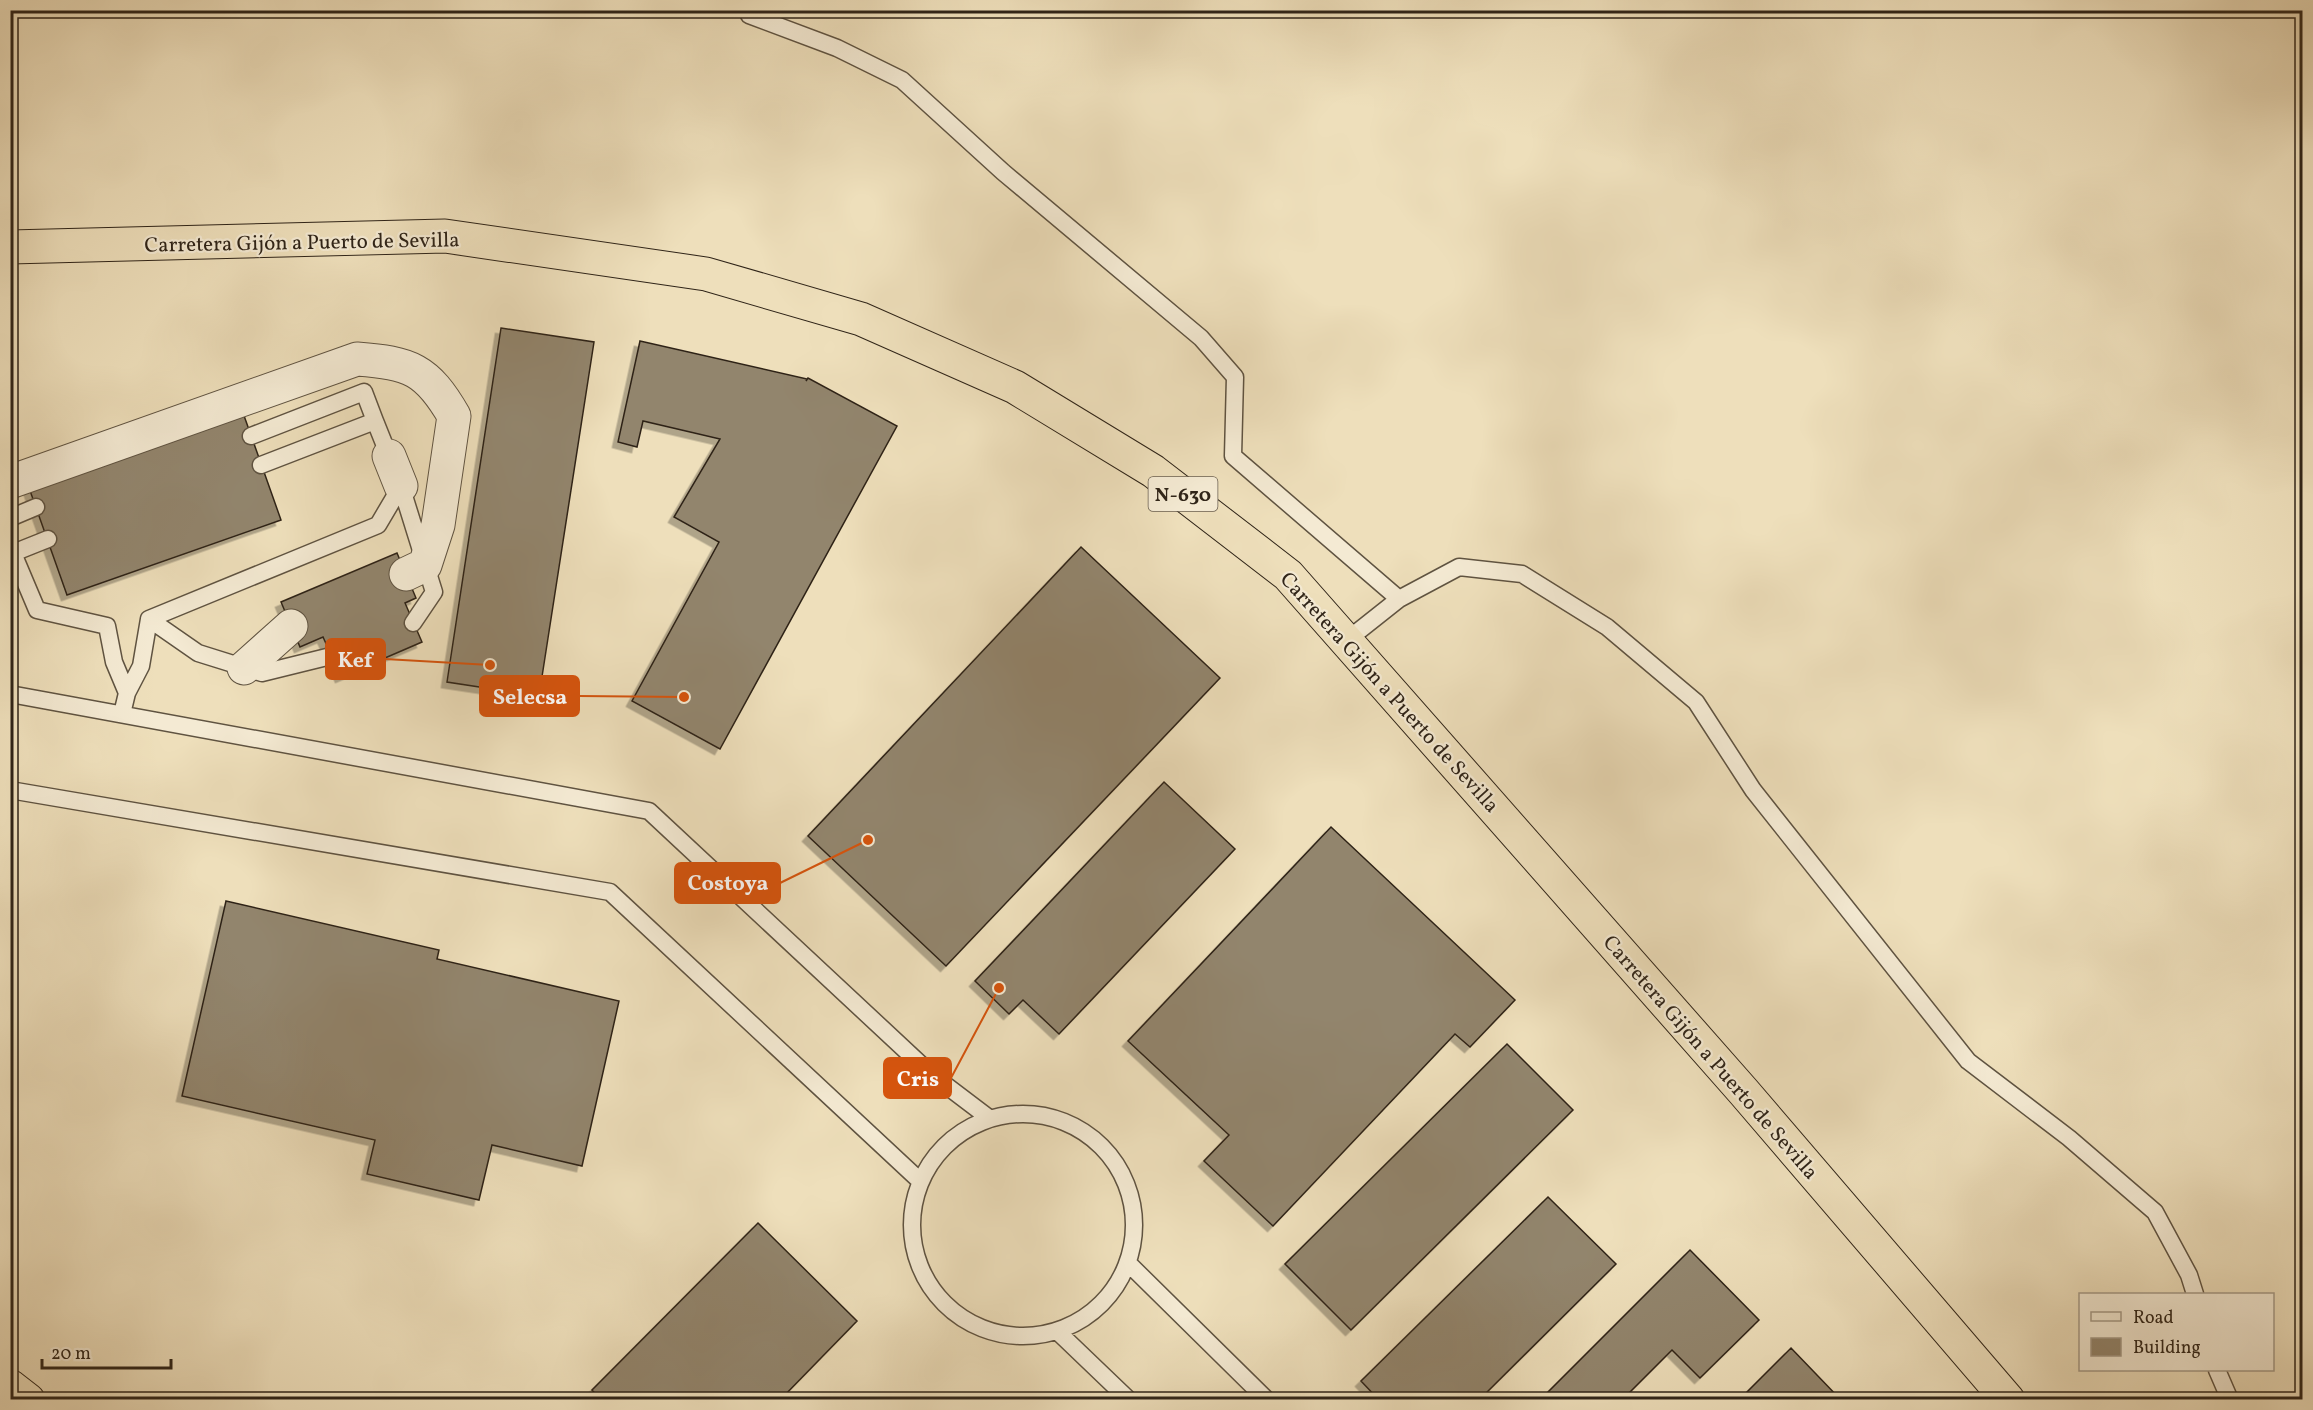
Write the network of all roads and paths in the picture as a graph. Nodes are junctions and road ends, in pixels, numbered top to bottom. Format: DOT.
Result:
graph roads {
  1 [pos="749,15"];
  2 [pos="10,247"];
  3 [pos="375,421"];
  4 [pos="251,436"];
  5 [pos="261,465"];
  6 [pos="395,471"];
  7 [pos="10,482"];
  8 [pos="36,507"];
  9 [pos="10,518"];
  10 [pos="48,539"];
  11 [pos="12,550"];
  12 [pos="416,569"];
  13 [pos="1399,599"];
  14 [pos="149,619"];
  15 [pos="413,623"];
  16 [pos="291,626"];
  17 [pos="1346,640"];
  18 [pos="332,656"];
  19 [pos="244,668"];
  20 [pos="127,693"];
  21 [pos="10,694"];
  22 [pos="122,714"];
  23 [pos="10,790"];
  24 [pos="988,1118"];
  25 [pos="919,1180"];
  26 [pos="1128,1263"];
  27 [pos="2195,1293"];
  28 [pos="1057,1331"];
  29 [pos="2217,1371"];
  30 [pos="10,1386"];
  31 [pos="28,1400"];
  32 [pos="1129,1400"];
  33 [pos="1267,1400"];
  34 [pos="2008,1400"];
  35 [pos="2230,1400"];
  1 -- 13 [label="lane"];
  2 -- 17 [label="highway, Carretera Gijón a Puerto de Sevilla / N-630"];
  3 -- 4 [label="lane"];
  3 -- 5 [label="lane"];
  3 -- 6 [label="lane"];
  6 -- 12 [label="lane"];
  6 -- 14 [label="lane"];
  7 -- 12 [label="street"];
  8 -- 9 [label="lane"];
  10 -- 11 [label="lane"];
  11 -- 20 [label="lane"];
  12 -- 15 [label="lane"];
  13 -- 17 [label="lane"];
  13 -- 27 [label="lane"];
  14 -- 19 [label="lane"];
  14 -- 20 [label="lane"];
  16 -- 19 [label="street"];
  17 -- 34 [label="highway, Carretera Gijón a Puerto de Sevilla / N-630"];
  18 -- 19 [label="lane"];
  20 -- 22 [label="lane"];
  21 -- 22 [label="lane"];
  22 -- 24 [label="lane"];
  23 -- 25 [label="lane"];
  24 -- 25 [label="lane"];
  24 -- 26 [label="lane"];
  25 -- 28 [label="lane"];
  26 -- 28 [label="lane"];
  26 -- 33 [label="lane"];
  28 -- 32 [label="lane"];
  29 -- 35 [label="lane"];
  30 -- 31 [label="highway"];
}
